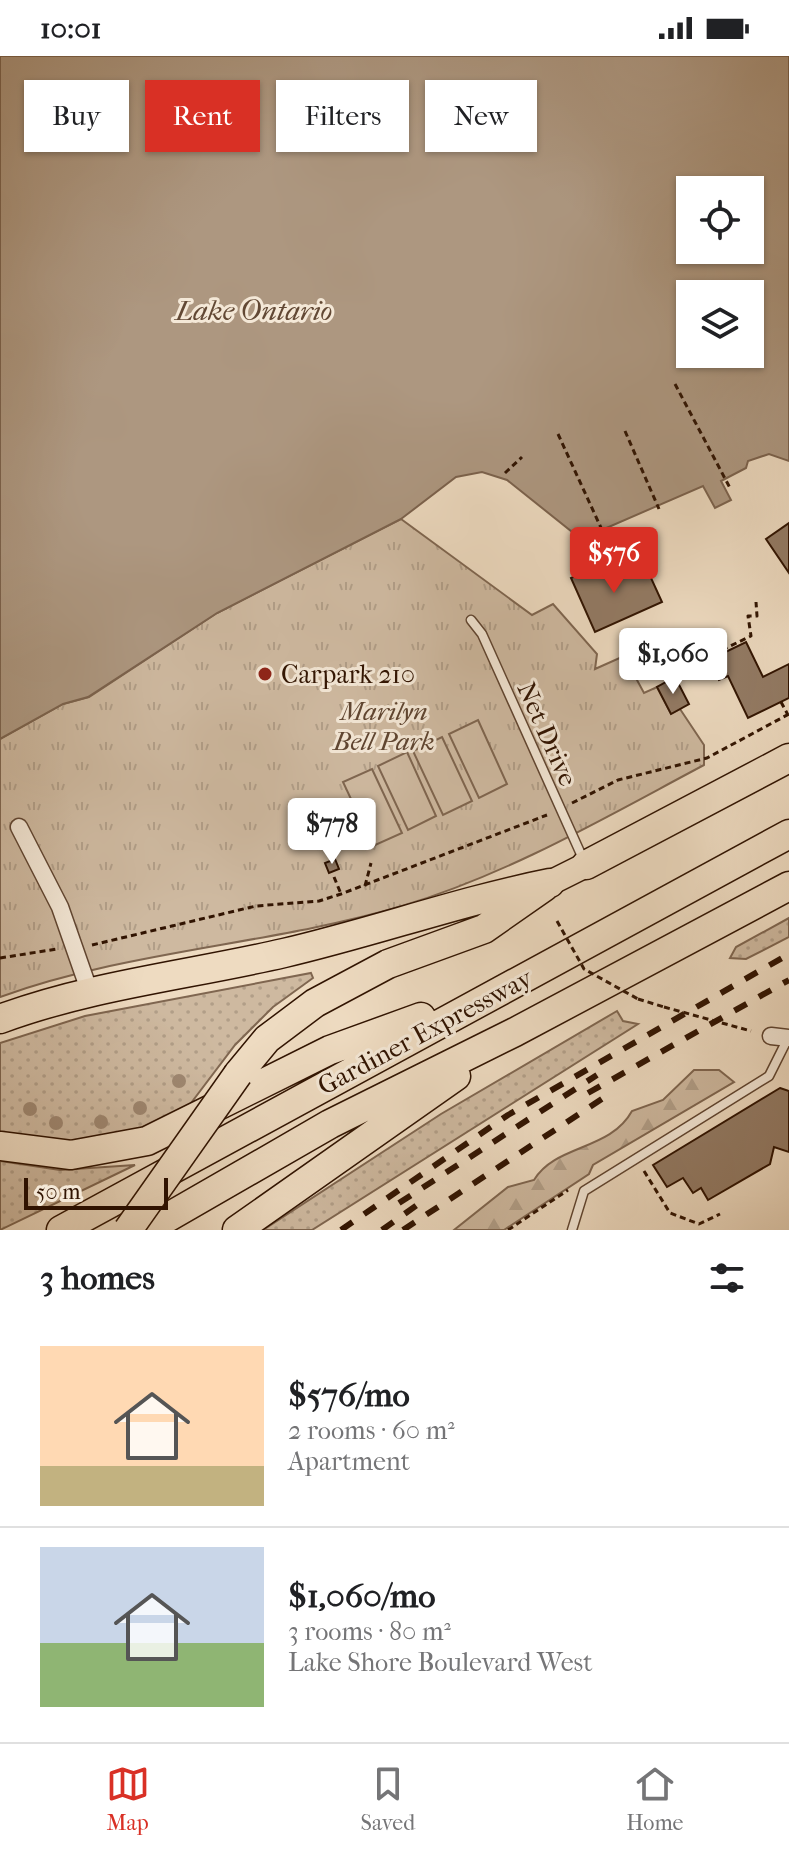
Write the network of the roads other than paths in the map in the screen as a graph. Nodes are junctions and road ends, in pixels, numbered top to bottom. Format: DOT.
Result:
graph roads {
  1 [pos="471,620"];
  2 [pos="789,758"];
  3 [pos="19,827"];
  4 [pos="789,834"];
  5 [pos="586,865"];
  6 [pos="550,883"];
  7 [pos="789,886"];
  8 [pos="523,980"];
  9 [pos="89,990"];
  10 [pos="0,1019"];
  11 [pos="515,1032"];
  12 [pos="783,1038"];
  13 [pos="0,1146"];
  14 [pos="61,1230"];
  15 [pos="128,1230"];
  16 [pos="146,1230"];
  17 [pos="237,1230"];
  18 [pos="572,1230"];
  1 -- 5 [label="lane, Net Drive"];
  2 -- 5 [label="highway"];
  3 -- 9 [label="street"];
  4 -- 8 [label="highway, Gardiner Expressway"];
  5 -- 6 [label="main road"];
  6 -- 9 [label="highway"];
  6 -- 15 [label="highway, bridge"];
  7 -- 11 [label="highway, Gardiner Expressway"];
  8 -- 13 [label="highway"];
  8 -- 14 [label="highway, Gardiner Expressway"];
  9 -- 10 [label="highway"];
  11 -- 16 [label="highway, Gardiner Expressway"];
  11 -- 17 [label="highway"];
  12 -- 18 [label="lane"];
}
